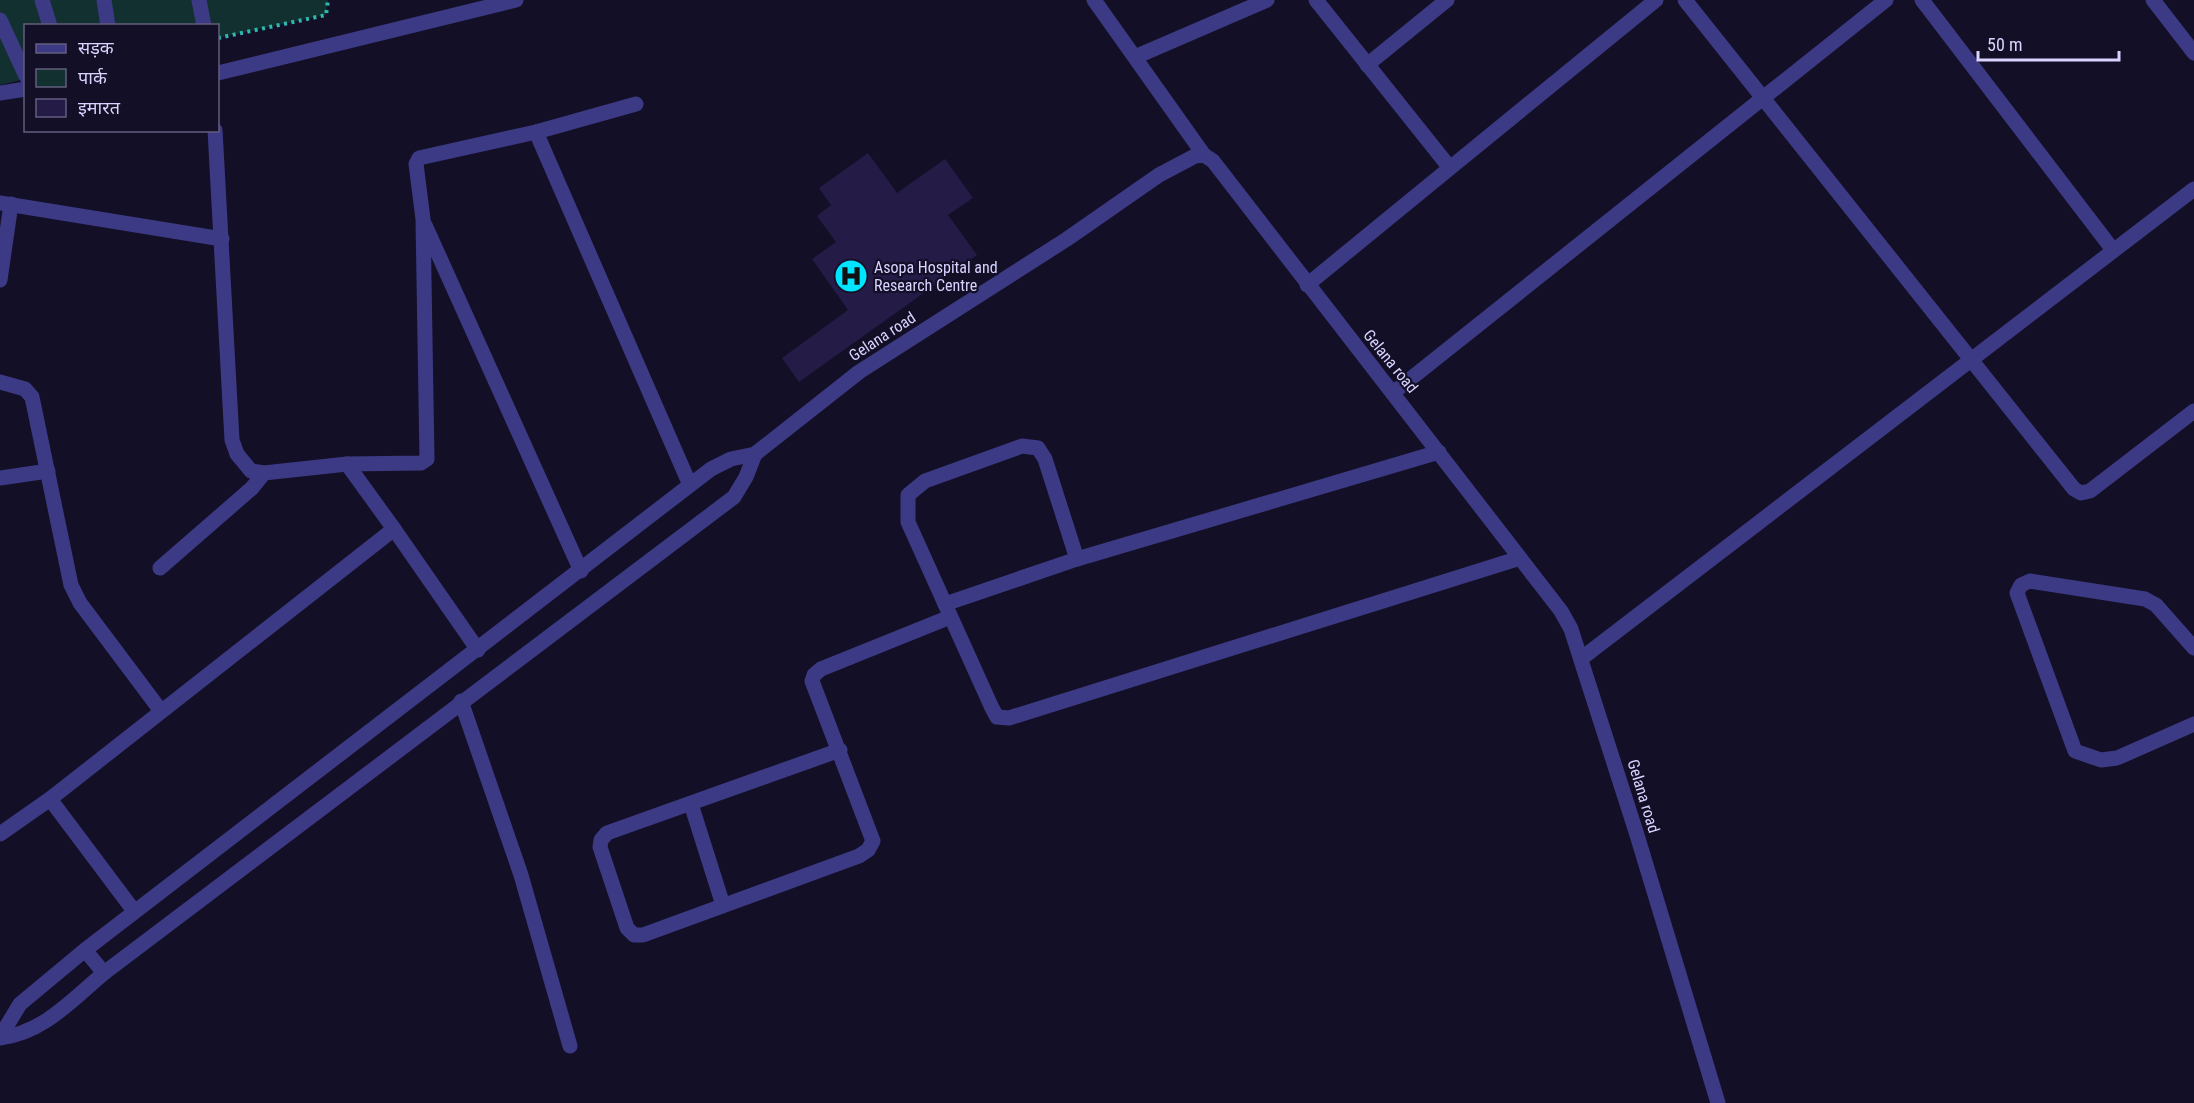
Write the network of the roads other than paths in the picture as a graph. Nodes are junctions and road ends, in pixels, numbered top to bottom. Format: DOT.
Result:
graph roads {
  1 [pos="42,0"];
  2 [pos="104,0"];
  3 [pos="199,0"];
  4 [pos="516,0"];
  5 [pos="1094,0"];
  6 [pos="1267,0"];
  7 [pos="1317,0"];
  8 [pos="1447,0"];
  9 [pos="1656,0"];
  10 [pos="1685,0"];
  11 [pos="1886,0"];
  12 [pos="1922,0"];
  13 [pos="2153,0"];
  14 [pos="0,20"];
  15 [pos="49,24"];
  16 [pos="108,24"];
  17 [pos="204,24"];
  18 [pos="2194,53"];
  19 [pos="1135,57"];
  20 [pos="1367,65"];
  21 [pos="24,72"];
  22 [pos="219,73"];
  23 [pos="24,89"];
  24 [pos="0,93"];
  25 [pos="1762,99"];
  26 [pos="636,104"];
  27 [pos="215,132"];
  28 [pos="536,132"];
  29 [pos="1204,155"];
  30 [pos="1450,168"];
  31 [pos="2194,189"];
  32 [pos="5,204"];
  33 [pos="423,219"];
  34 [pos="222,239"];
  35 [pos="2113,250"];
  36 [pos="0,280"];
  37 [pos="1307,285"];
  38 [pos="1970,359"];
  39 [pos="0,382"];
  40 [pos="1394,392"];
  41 [pos="2194,411"];
  42 [pos="1439,452"];
  43 [pos="755,454"];
  44 [pos="347,464"];
  45 [pos="48,471"];
  46 [pos="264,473"];
  47 [pos="0,478"];
  48 [pos="690,485"];
  49 [pos="394,529"];
  50 [pos="1520,558"];
  51 [pos="1077,559"];
  52 [pos="160,568"];
  53 [pos="581,571"];
  54 [pos="948,610"];
  55 [pos="2194,648"];
  56 [pos="478,650"];
  57 [pos="1582,658"];
  58 [pos="461,701"];
  59 [pos="161,711"];
  60 [pos="2194,724"];
  61 [pos="840,750"];
  62 [pos="50,799"];
  63 [pos="691,804"];
  64 [pos="0,834"];
  65 [pos="723,904"];
  66 [pos="134,911"];
  67 [pos="85,950"];
  68 [pos="105,973"];
  69 [pos="0,1038"];
  70 [pos="570,1046"];
  71 [pos="1719,1103"];
  1 -- 15 [label="street"];
  2 -- 16 [label="street"];
  3 -- 17 [label="street"];
  4 -- 22 [label="street"];
  5 -- 19 [label="street"];
  6 -- 19 [label="street"];
  7 -- 20 [label="street"];
  8 -- 20 [label="street"];
  9 -- 30 [label="street"];
  10 -- 25 [label="street"];
  11 -- 25 [label="street"];
  12 -- 35 [label="street"];
  13 -- 18 [label="street"];
  14 -- 21 [label="street"];
  19 -- 29 [label="street"];
  20 -- 30 [label="street"];
  23 -- 24 [label="street"];
  25 -- 38 [label="street"];
  25 -- 40 [label="street"];
  26 -- 28 [label="street"];
  27 -- 34 [label="street"];
  28 -- 33 [label="street"];
  28 -- 48 [label="street"];
  29 -- 37 [label="street, Gelana road"];
  29 -- 43 [label="street, Gelana road"];
  30 -- 37 [label="street"];
  31 -- 35 [label="street"];
  32 -- 34 [label="street"];
  32 -- 36 [label="street"];
  33 -- 44 [label="street"];
  33 -- 53 [label="street"];
  34 -- 46 [label="street"];
  35 -- 38 [label="street"];
  37 -- 40 [label="street, Gelana road"];
  38 -- 41 [label="street"];
  38 -- 57 [label="street"];
  39 -- 45 [label="street"];
  40 -- 42 [label="street, Gelana road"];
  42 -- 50 [label="street, Gelana road"];
  42 -- 51 [label="street"];
  43 -- 48 [label="street"];
  43 -- 58 [label="street"];
  44 -- 46 [label="street"];
  44 -- 49 [label="street"];
  45 -- 47 [label="street"];
  45 -- 59 [label="street"];
  46 -- 52 [label="street"];
  48 -- 53 [label="street"];
  49 -- 56 [label="street"];
  49 -- 59 [label="street"];
  50 -- 54 [label="street"];
  50 -- 57 [label="street, Gelana road"];
  51 -- 54 [label="street"];
  51 -- 54 [label="street"];
  53 -- 56 [label="street"];
  54 -- 61 [label="street"];
  55 -- 60 [label="street"];
  56 -- 66 [label="street"];
  57 -- 71 [label="street, Gelana road"];
  58 -- 68 [label="street"];
  58 -- 70 [label="street"];
  59 -- 62 [label="street"];
  61 -- 63 [label="street"];
  61 -- 65 [label="street"];
  62 -- 64 [label="street"];
  62 -- 66 [label="street"];
  63 -- 65 [label="street"];
  63 -- 65 [label="street"];
  66 -- 67 [label="street"];
  67 -- 68 [label="street"];
  67 -- 69 [label="street"];
  68 -- 69 [label="street"];
}
